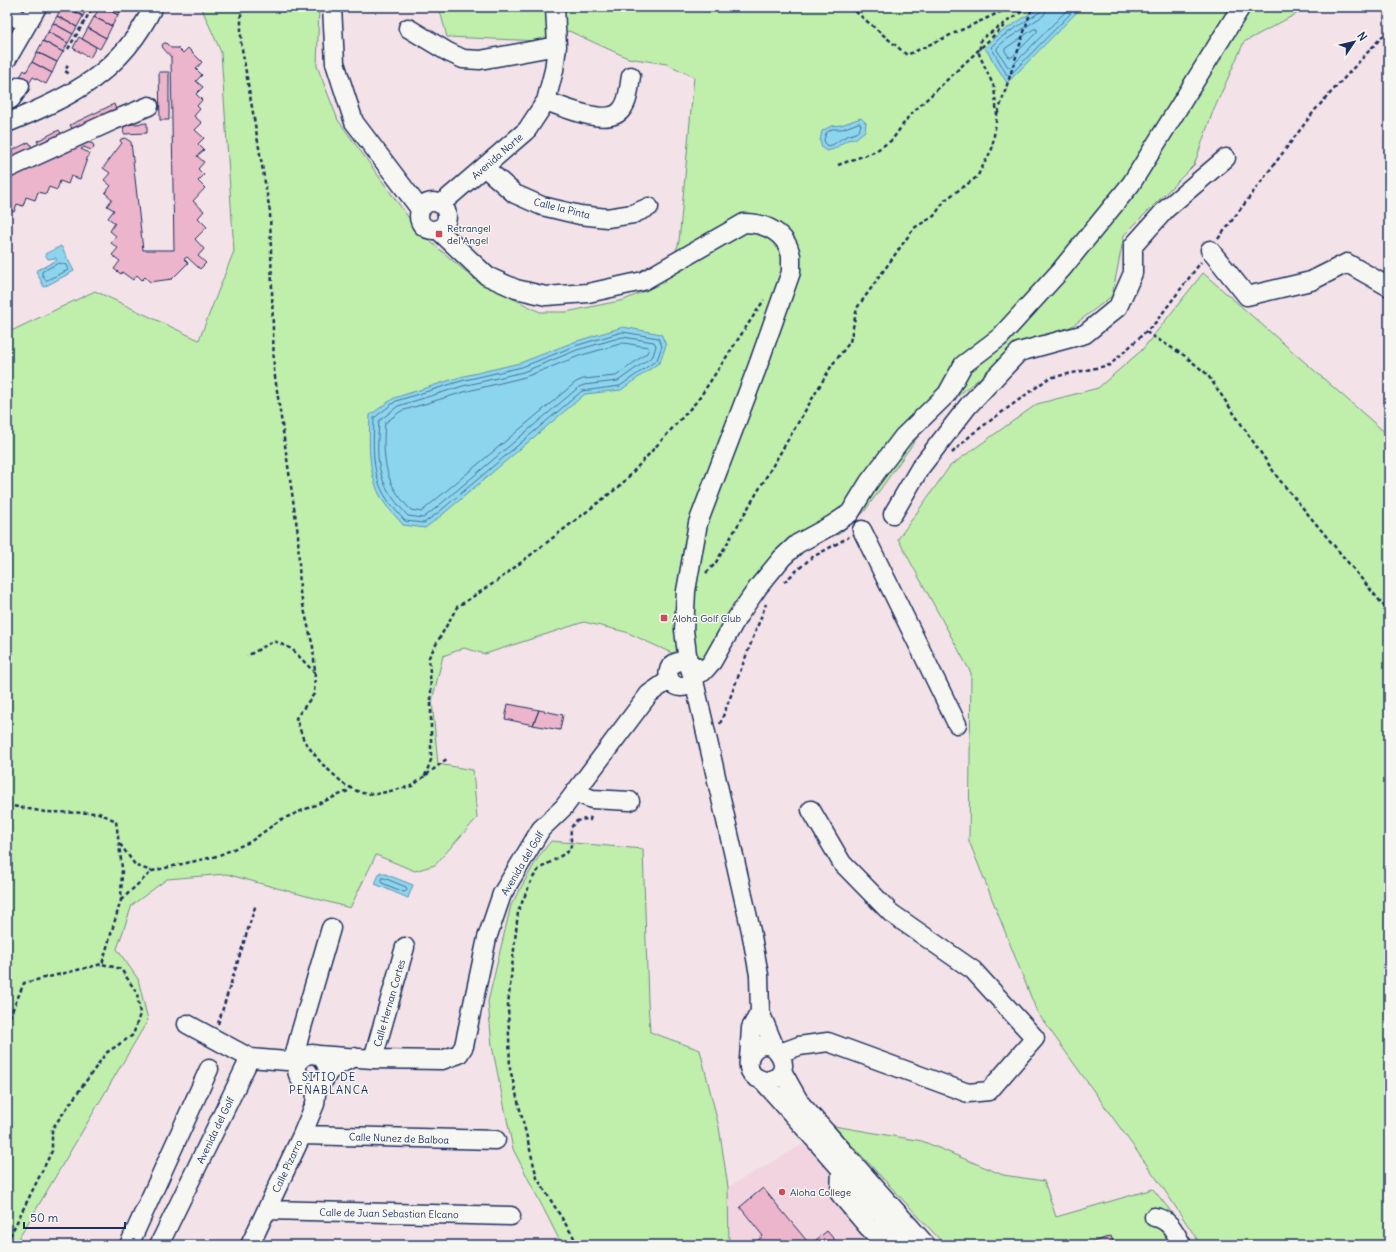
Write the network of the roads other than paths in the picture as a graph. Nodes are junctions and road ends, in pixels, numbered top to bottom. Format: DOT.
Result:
graph roads {
  1 [pos="37,7"];
  2 [pos="154,7"];
  3 [pos="332,7"];
  4 [pos="556,7"];
  5 [pos="1241,7"];
  6 [pos="7,12"];
  7 [pos="27,24"];
  8 [pos="408,28"];
  9 [pos="557,46"];
  10 [pos="7,59"];
  11 [pos="631,76"];
  12 [pos="20,86"];
  13 [pos="7,101"];
  14 [pos="546,101"];
  15 [pos="149,106"];
  16 [pos="7,123"];
  17 [pos="1226,158"];
  18 [pos="484,167"];
  19 [pos="7,169"];
  20 [pos="441,204"];
  21 [pos="649,207"];
  22 [pos="420,209"];
  23 [pos="437,229"];
  24 [pos="1210,250"];
  25 [pos="1389,287"];
  26 [pos="893,514"];
  27 [pos="862,530"];
  28 [pos="688,662"];
  29 [pos="669,680"];
  30 [pos="694,682"];
  31 [pos="957,724"];
  32 [pos="575,792"];
  33 [pos="630,801"];
  34 [pos="811,810"];
  35 [pos="331,928"];
  36 [pos="405,947"];
  37 [pos="760,1012"];
  38 [pos="186,1024"];
  39 [pos="318,1055"];
  40 [pos="354,1057"];
  41 [pos="779,1057"];
  42 [pos="250,1058"];
  43 [pos="373,1059"];
  44 [pos="749,1059"];
  45 [pos="296,1062"];
  46 [pos="209,1069"];
  47 [pos="323,1078"];
  48 [pos="763,1081"];
  49 [pos="302,1135"];
  50 [pos="496,1140"];
  51 [pos="841,1169"];
  52 [pos="267,1210"];
  53 [pos="511,1216"];
  54 [pos="1154,1217"];
  55 [pos="129,1245"];
  56 [pos="160,1245"];
  57 [pos="250,1245"];
  58 [pos="886,1245"];
  59 [pos="908,1245"];
  60 [pos="926,1245"];
  61 [pos="1182,1245"];
  1 -- 7 [label="street"];
  2 -- 16 [label="street"];
  3 -- 22 [label="street"];
  4 -- 9 [label="street, Avenida Norte"];
  5 -- 28 [label="street"];
  6 -- 7 [label="street"];
  7 -- 10 [label="street"];
  8 -- 9 [label="street"];
  9 -- 14 [label="street, Avenida Norte"];
  11 -- 14 [label="street"];
  12 -- 13 [label="street"];
  14 -- 18 [label="street, Avenida Norte"];
  15 -- 19 [label="street"];
  17 -- 26 [label="street"];
  18 -- 20 [label="street, Avenida Norte"];
  18 -- 21 [label="street, Calle la Pinta"];
  20 -- 22 [label="street"];
  20 -- 23 [label="street"];
  22 -- 23 [label="street"];
  23 -- 28 [label="street"];
  24 -- 25 [label="street"];
  27 -- 31 [label="street"];
  28 -- 29 [label="street"];
  28 -- 30 [label="street"];
  29 -- 30 [label="street"];
  29 -- 32 [label="street, Avenida del Golf"];
  30 -- 37 [label="street"];
  32 -- 33 [label="street"];
  32 -- 43 [label="street, Avenida del Golf"];
  34 -- 41 [label="street"];
  35 -- 45 [label="street"];
  36 -- 43 [label="street, Calle Hernan Cortes"];
  37 -- 41 [label="street"];
  37 -- 44 [label="street"];
  38 -- 42 [label="street"];
  39 -- 40 [label="street, Avenida del Golf"];
  39 -- 45 [label="street, Avenida del Golf"];
  39 -- 47 [label="street"];
  40 -- 43 [label="street, Avenida del Golf"];
  40 -- 47 [label="street"];
  41 -- 44 [label="street"];
  41 -- 48 [label="street"];
  41 -- 60 [label="street"];
  42 -- 45 [label="street, Avenida del Golf"];
  42 -- 56 [label="street, Avenida del Golf"];
  44 -- 48 [label="street"];
  45 -- 47 [label="street"];
  46 -- 55 [label="street"];
  47 -- 49 [label="street, Calle Pizarro"];
  48 -- 51 [label="street"];
  49 -- 50 [label="street, Calle Nunez de Balboa"];
  49 -- 52 [label="street, Calle Pizarro"];
  51 -- 58 [label="street"];
  51 -- 59 [label="street"];
  52 -- 53 [label="street, Calle de Juan Sebastian Elcano"];
  52 -- 57 [label="street, Calle Pizarro"];
  54 -- 61 [label="street"];
}
